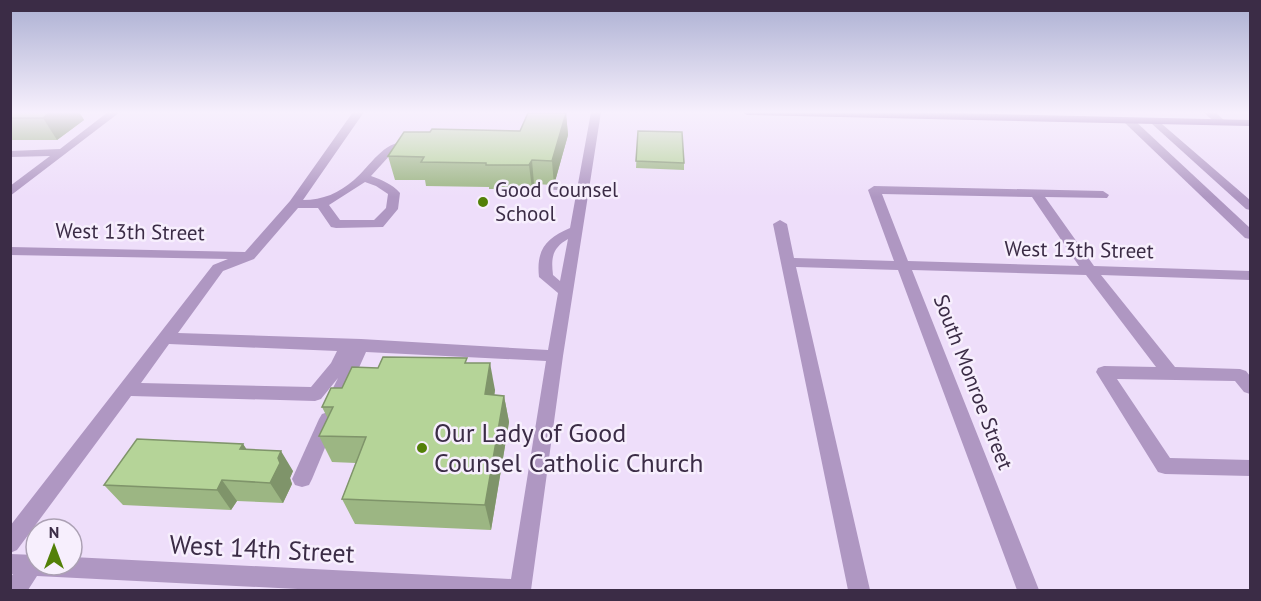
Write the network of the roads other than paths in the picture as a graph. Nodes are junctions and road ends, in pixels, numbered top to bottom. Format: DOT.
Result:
graph roads {
  1 [pos="78,140"];
  2 [pos="339,140"];
  3 [pos="591,140"];
  4 [pos="1149,140"];
  5 [pos="1177,140"];
  6 [pos="424,145"];
  7 [pos="62,152"];
  8 [pos="10,154"];
  9 [pos="363,178"];
  10 [pos="10,192"];
  11 [pos="1035,193"];
  12 [pos="1103,195"];
  13 [pos="294,204"];
  14 [pos="322,204"];
  15 [pos="1251,206"];
  16 [pos="780,224"];
  17 [pos="577,230"];
  18 [pos="1251,235"];
  19 [pos="10,251"];
  20 [pos="249,256"];
  21 [pos="787,262"];
  22 [pos="906,267"];
  23 [pos="1091,271"];
  24 [pos="1251,276"];
  25 [pos="566,292"];
  26 [pos="165,338"];
  27 [pos="355,345"];
  28 [pos="555,356"];
  29 [pos="1170,373"];
  30 [pos="1251,387"];
  31 [pos="127,389"];
  32 [pos="1251,468"];
  33 [pos="302,479"];
  34 [pos="10,543"];
  35 [pos="21,564"];
  36 [pos="272,585"];
  37 [pos="15,591"];
  38 [pos="511,591"];
  39 [pos="520,591"];
  40 [pos="859,591"];
  41 [pos="1028,591"];
  1 -- 7 [label="street"];
  2 -- 13 [label="street"];
  3 -- 17 [label="street"];
  4 -- 18 [label="street"];
  5 -- 15 [label="street"];
  6 -- 9 [label="street"];
  7 -- 8 [label="street"];
  7 -- 10 [label="street"];
  9 -- 14 [label="street"];
  9 -- 14 [label="street"];
  11 -- 12 [label="street"];
  11 -- 22 [label="street, South Monroe Street"];
  11 -- 23 [label="street"];
  13 -- 14 [label="street"];
  13 -- 20 [label="street"];
  16 -- 21 [label="street"];
  17 -- 25 [label="street"];
  17 -- 25 [label="street"];
  19 -- 20 [label="street, West 13th Street"];
  20 -- 26 [label="street"];
  21 -- 22 [label="street, West 13th Street"];
  21 -- 40 [label="street"];
  22 -- 23 [label="street, West 13th Street"];
  22 -- 41 [label="street, South Monroe Street"];
  23 -- 24 [label="street, West 13th Street"];
  23 -- 29 [label="street"];
  25 -- 28 [label="street"];
  26 -- 27 [label="street"];
  26 -- 31 [label="street"];
  27 -- 28 [label="street"];
  27 -- 31 [label="street"];
  27 -- 33 [label="street"];
  28 -- 39 [label="street"];
  29 -- 30 [label="street"];
  29 -- 32 [label="street"];
  31 -- 34 [label="street"];
  35 -- 36 [label="street, West 14th Street"];
  35 -- 37 [label="street"];
  36 -- 38 [label="street, West 14th Street"];
}
